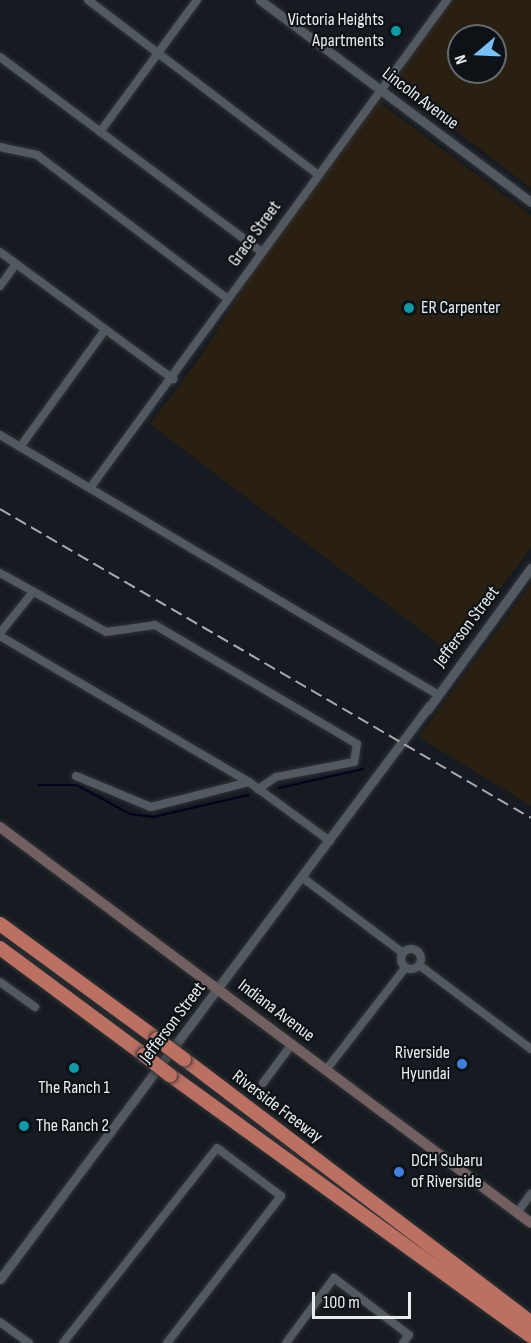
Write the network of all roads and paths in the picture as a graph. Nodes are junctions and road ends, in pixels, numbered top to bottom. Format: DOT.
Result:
graph roads {
  1 [pos="88,0"];
  2 [pos="197,0"];
  3 [pos="261,0"];
  4 [pos="447,0"];
  5 [pos="158,53"];
  6 [pos="0,57"];
  7 [pos="379,90"];
  8 [pos="100,132"];
  9 [pos="0,147"];
  10 [pos="317,174"];
  11 [pos="531,202"];
  12 [pos="259,250"];
  13 [pos="0,252"];
  14 [pos="16,264"];
  15 [pos="0,286"];
  16 [pos="228,299"];
  17 [pos="105,330"];
  18 [pos="173,379"];
  19 [pos="0,435"];
  20 [pos="20,447"];
  21 [pos="90,488"];
  22 [pos="531,568"];
  23 [pos="0,573"];
  24 [pos="33,592"];
  25 [pos="0,635"];
  26 [pos="437,694"];
  27 [pos="76,776"];
  28 [pos="249,782"];
  29 [pos="258,789"];
  30 [pos="0,827"];
  31 [pos="330,841"];
  32 [pos="303,878"];
  33 [pos="0,924"];
  34 [pos="0,948"];
  35 [pos="403,953"];
  36 [pos="419,965"];
  37 [pos="406,967"];
  38 [pos="2,987"];
  39 [pos="219,989"];
  40 [pos="35,1007"];
  41 [pos="292,1044"];
  42 [pos="531,1049"];
  43 [pos="326,1070"];
  44 [pos="263,1083"];
  45 [pos="531,1194"];
  46 [pos="517,1213"];
  47 [pos="531,1223"];
  48 [pos="4,1267"];
  49 [pos="0,1279"];
  50 [pos="0,1322"];
  51 [pos="531,1322"];
  52 [pos="531,1336"];
  53 [pos="29,1343"];
  54 [pos="63,1343"];
  55 [pos="166,1343"];
  56 [pos="286,1343"];
  57 [pos="403,1343"];
  1 -- 5 [label="street"];
  2 -- 5 [label="street"];
  3 -- 7 [label="street, Lincoln Avenue"];
  4 -- 7 [label="street, Grace Street"];
  5 -- 8 [label="street"];
  5 -- 10 [label="street"];
  6 -- 8 [label="street"];
  7 -- 10 [label="street, Grace Street"];
  7 -- 11 [label="street, Lincoln Avenue"];
  8 -- 12 [label="street"];
  9 -- 16 [label="street"];
  10 -- 12 [label="street, Grace Street"];
  12 -- 16 [label="street, Grace Street"];
  13 -- 14 [label="street"];
  14 -- 15 [label="street"];
  14 -- 17 [label="street"];
  16 -- 18 [label="street, Grace Street"];
  17 -- 18 [label="street"];
  17 -- 20 [label="street"];
  18 -- 21 [label="street, Grace Street"];
  19 -- 20 [label="street"];
  20 -- 21 [label="street"];
  21 -- 26 [label="street"];
  22 -- 26 [label="street, Jefferson Street"];
  23 -- 24 [label="street"];
  24 -- 25 [label="street"];
  24 -- 29 [label="street"];
  25 -- 28 [label="street"];
  26 -- 31 [label="street, Jefferson Street"];
  27 -- 28 [label="street"];
  28 -- 29 [label="street"];
  29 -- 31 [label="street"];
  30 -- 39 [label="main road, Indiana Avenue"];
  31 -- 32 [label="street, Jefferson Street"];
  32 -- 35 [label="street"];
  32 -- 39 [label="street, Jefferson Street"];
  33 -- 51 [label="highway, Riverside Freeway, bridge"];
  34 -- 52 [label="highway, bridge"];
  35 -- 36 [label="street"];
  35 -- 37 [label="street"];
  36 -- 37 [label="street"];
  36 -- 42 [label="street"];
  37 -- 43 [label="street"];
  38 -- 40 [label="street"];
  39 -- 41 [label="main road, Indiana Avenue"];
  39 -- 48 [label="street, Jefferson Street"];
  41 -- 43 [label="main road, Indiana Avenue"];
  41 -- 44 [label="street"];
  43 -- 46 [label="main road, Indiana Avenue"];
  45 -- 46 [label="street"];
  46 -- 47 [label="main road, Indiana Avenue"];
  48 -- 49 [label="street, Jefferson Street"];
  50 -- 53 [label="street"];
  54 -- 55 [label="street"];
  56 -- 57 [label="street"];
}
